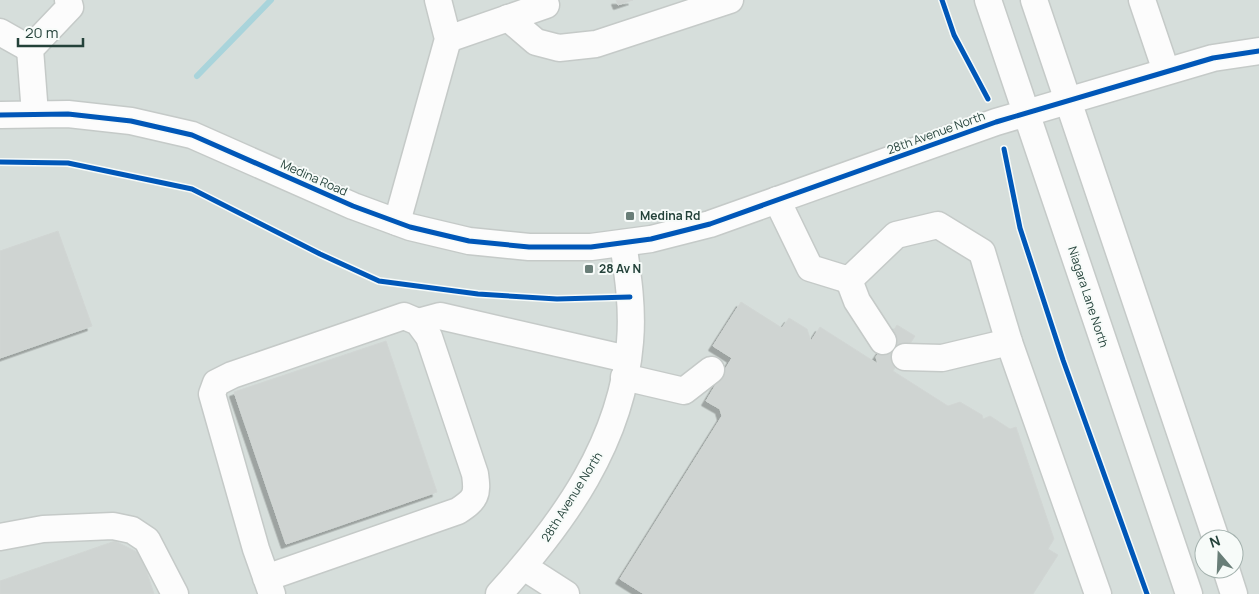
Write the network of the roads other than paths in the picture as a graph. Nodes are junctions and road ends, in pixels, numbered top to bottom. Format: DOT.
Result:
graph roads {
  1 [pos="68,0"];
  2 [pos="438,0"];
  3 [pos="730,0"];
  4 [pos="988,0"];
  5 [pos="1034,0"];
  6 [pos="1142,0"];
  7 [pos="546,5"];
  8 [pos="508,18"];
  9 [pos="448,39"];
  10 [pos="13,43"];
  11 [pos="1259,51"];
  12 [pos="1166,71"];
  13 [pos="1068,100"];
  14 [pos="1027,113"];
  15 [pos="35,114"];
  16 [pos="0,116"];
  17 [pos="776,200"];
  18 [pos="397,222"];
  19 [pos="623,243"];
  20 [pos="849,280"];
  21 [pos="418,322"];
  22 [pos="883,341"];
  23 [pos="1009,342"];
  24 [pos="905,357"];
  25 [pos="626,368"];
  26 [pos="710,370"];
  27 [pos="1213,529"];
  28 [pos="0,537"];
  29 [pos="524,567"];
  30 [pos="1229,579"];
  31 [pos="269,586"];
  32 [pos="175,594"];
  33 [pos="499,594"];
  34 [pos="566,594"];
  35 [pos="1098,594"];
  36 [pos="1189,594"];
  37 [pos="1234,594"];
  1 -- 10 [label="street"];
  2 -- 9 [label="street"];
  3 -- 8 [label="street"];
  4 -- 14 [label="street, Niagara Lane North"];
  5 -- 13 [label="street"];
  6 -- 12 [label="street"];
  7 -- 8 [label="street"];
  8 -- 9 [label="street"];
  9 -- 18 [label="street"];
  10 -- 15 [label="street"];
  11 -- 12 [label="street, 28th Avenue North"];
  12 -- 13 [label="street, 28th Avenue North"];
  13 -- 14 [label="street, 28th Avenue North"];
  13 -- 27 [label="street"];
  14 -- 17 [label="street, 28th Avenue North"];
  14 -- 36 [label="street, Niagara Lane North"];
  15 -- 16 [label="street, Medina Road"];
  15 -- 18 [label="street, Medina Road"];
  17 -- 19 [label="street, 28th Avenue North"];
  17 -- 20 [label="street"];
  18 -- 19 [label="street, Medina Road"];
  19 -- 25 [label="street, 28th Avenue North"];
  20 -- 22 [label="street"];
  20 -- 23 [label="street"];
  21 -- 25 [label="street"];
  21 -- 31 [label="street"];
  21 -- 31 [label="street"];
  23 -- 24 [label="street"];
  23 -- 35 [label="street"];
  25 -- 26 [label="street"];
  25 -- 29 [label="street, 28th Avenue North"];
  28 -- 32 [label="street"];
  29 -- 33 [label="street, 28th Avenue North"];
  29 -- 34 [label="street"];
  30 -- 37 [label="street"];
}
